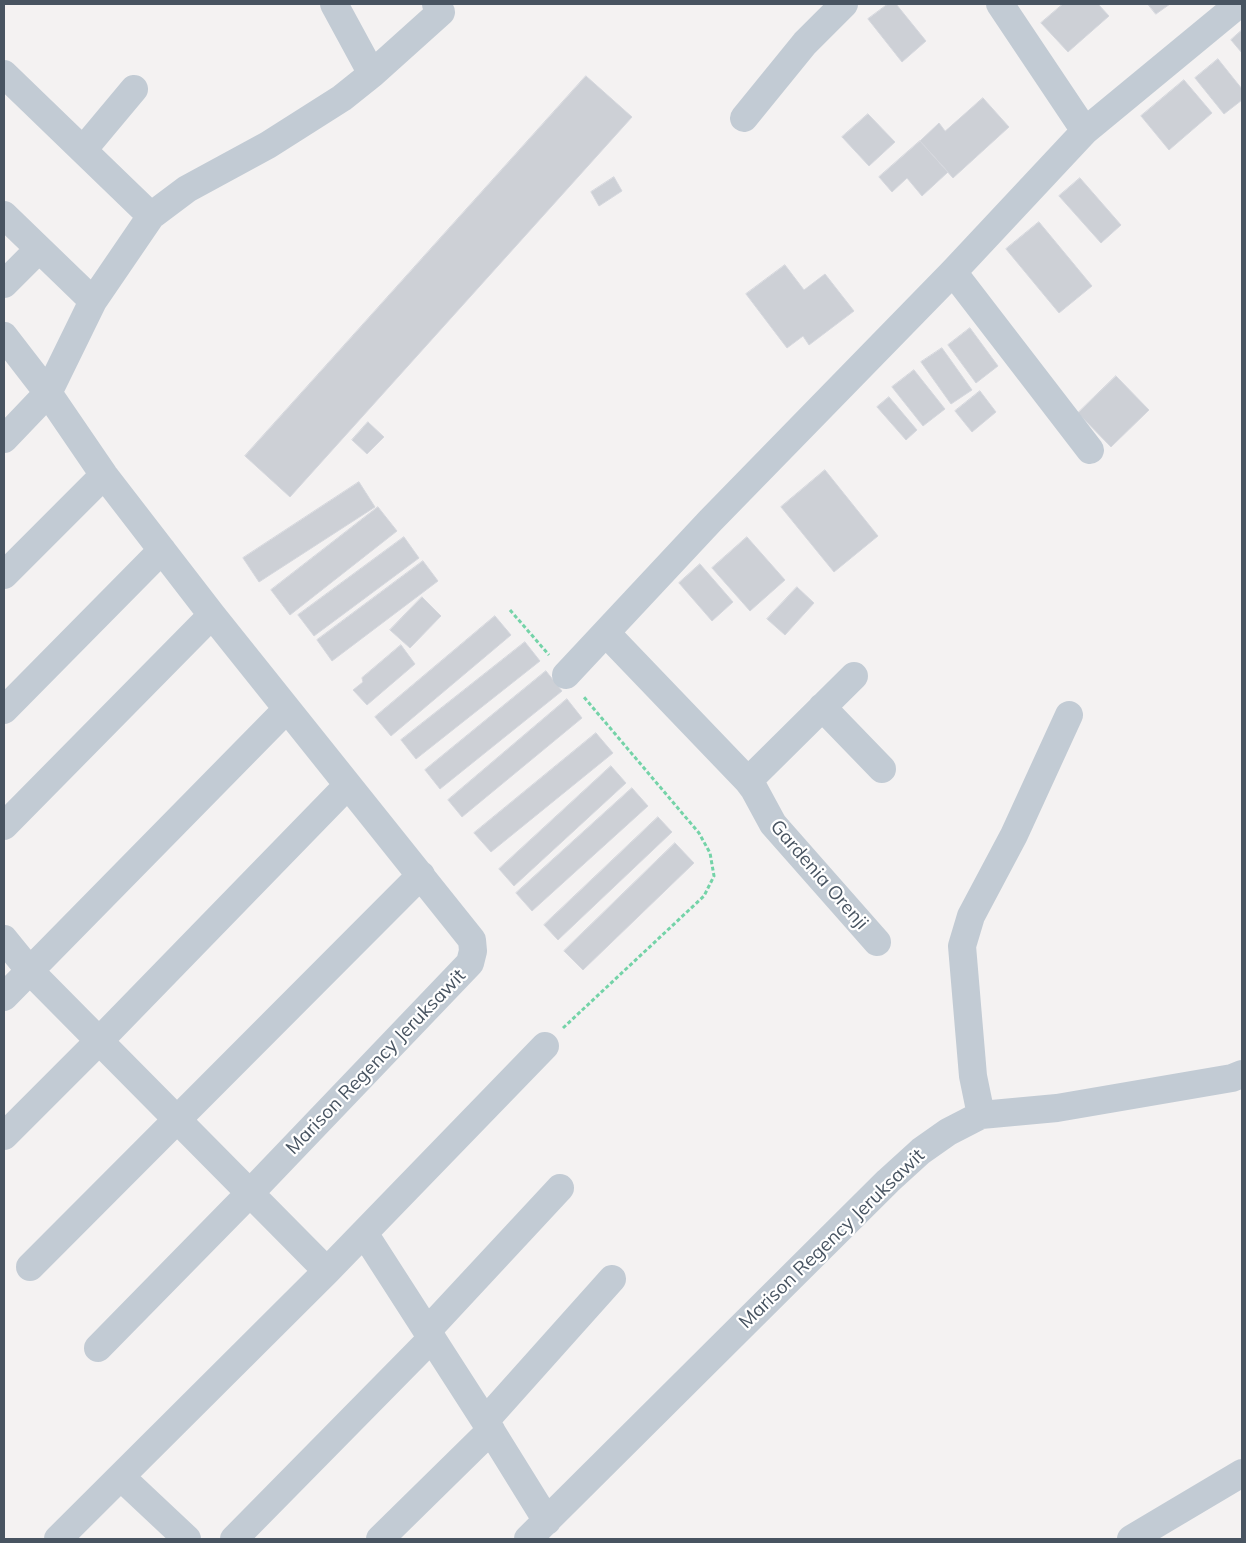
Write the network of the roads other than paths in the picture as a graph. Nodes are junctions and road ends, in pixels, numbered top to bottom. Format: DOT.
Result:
graph roads {
  1 [pos="334,4"];
  2 [pos="436,4"];
  3 [pos="844,4"];
  4 [pos="1000,4"];
  5 [pos="1239,4"];
  6 [pos="4,74"];
  7 [pos="372,74"];
  8 [pos="134,89"];
  9 [pos="744,118"];
  10 [pos="1085,130"];
  11 [pos="83,150"];
  12 [pos="4,215"];
  13 [pos="151,216"];
  14 [pos="39,249"];
  15 [pos="953,272"];
  16 [pos="4,284"];
  17 [pos="93,301"];
  18 [pos="4,336"];
  19 [pos="48,393"];
  20 [pos="4,439"];
  21 [pos="1090,450"];
  22 [pos="104,475"];
  23 [pos="162,550"];
  24 [pos="4,575"];
  25 [pos="212,615"];
  26 [pos="606,633"];
  27 [pos="566,676"];
  28 [pos="854,676"];
  29 [pos="822,707"];
  30 [pos="287,709"];
  31 [pos="4,710"];
  32 [pos="1069,716"];
  33 [pos="882,769"];
  34 [pos="748,781"];
  35 [pos="348,785"];
  36 [pos="4,826"];
  37 [pos="421,876"];
  38 [pos="4,939"];
  39 [pos="877,942"];
  40 [pos="30,971"];
  41 [pos="4,996"];
  42 [pos="99,1041"];
  43 [pos="545,1046"];
  44 [pos="1242,1074"];
  45 [pos="981,1115"];
  46 [pos="177,1119"];
  47 [pos="4,1136"];
  48 [pos="560,1188"];
  49 [pos="250,1193"];
  50 [pos="364,1233"];
  51 [pos="30,1266"];
  52 [pos="328,1271"];
  53 [pos="612,1279"];
  54 [pos="430,1334"];
  55 [pos="98,1348"];
  56 [pos="488,1425"];
  57 [pos="1242,1474"];
  58 [pos="121,1477"];
  59 [pos="538,1530"];
  60 [pos="58,1539"];
  61 [pos="187,1539"];
  62 [pos="234,1539"];
  63 [pos="380,1539"];
  64 [pos="1131,1539"];
  1 -- 7 [label="street"];
  2 -- 7 [label="street"];
  3 -- 9 [label="street"];
  4 -- 10 [label="street"];
  5 -- 10 [label="street"];
  6 -- 11 [label="street"];
  7 -- 13 [label="street"];
  8 -- 11 [label="street"];
  10 -- 15 [label="street"];
  11 -- 13 [label="street"];
  12 -- 14 [label="street"];
  13 -- 17 [label="street"];
  14 -- 16 [label="street"];
  14 -- 17 [label="street"];
  15 -- 21 [label="street"];
  15 -- 26 [label="street"];
  17 -- 19 [label="street"];
  18 -- 19 [label="street, Marison Regency Jeruksawit"];
  19 -- 20 [label="street"];
  19 -- 22 [label="street, Marison Regency Jeruksawit"];
  22 -- 23 [label="street, Marison Regency Jeruksawit"];
  22 -- 24 [label="street"];
  23 -- 25 [label="street, Marison Regency Jeruksawit"];
  23 -- 31 [label="street"];
  25 -- 30 [label="street, Marison Regency Jeruksawit"];
  25 -- 36 [label="street"];
  26 -- 27 [label="street"];
  26 -- 34 [label="street, Gardenia Orenji"];
  28 -- 29 [label="street"];
  29 -- 33 [label="street"];
  29 -- 34 [label="street"];
  30 -- 35 [label="street, Marison Regency Jeruksawit"];
  30 -- 40 [label="street"];
  32 -- 45 [label="street"];
  34 -- 39 [label="street, Gardenia Orenji"];
  35 -- 37 [label="street, Marison Regency Jeruksawit"];
  35 -- 42 [label="street"];
  37 -- 46 [label="street"];
  37 -- 49 [label="street, Marison Regency Jeruksawit"];
  38 -- 40 [label="street"];
  40 -- 41 [label="street"];
  40 -- 42 [label="street"];
  42 -- 46 [label="street"];
  42 -- 47 [label="street"];
  43 -- 50 [label="street"];
  44 -- 45 [label="street, Marison Regency Jeruksawit"];
  45 -- 59 [label="street, Marison Regency Jeruksawit"];
  46 -- 49 [label="street"];
  46 -- 51 [label="street"];
  48 -- 54 [label="street"];
  49 -- 52 [label="street"];
  49 -- 55 [label="street, Marison Regency Jeruksawit"];
  50 -- 52 [label="street"];
  50 -- 54 [label="street, Marison Regency Jeruksawit"];
  52 -- 58 [label="street"];
  53 -- 56 [label="street"];
  54 -- 56 [label="street, Marison Regency Jeruksawit"];
  54 -- 62 [label="street"];
  56 -- 59 [label="street, Marison Regency Jeruksawit"];
  56 -- 63 [label="street"];
  57 -- 64 [label="street"];
  58 -- 60 [label="street"];
  58 -- 61 [label="street"];
}
